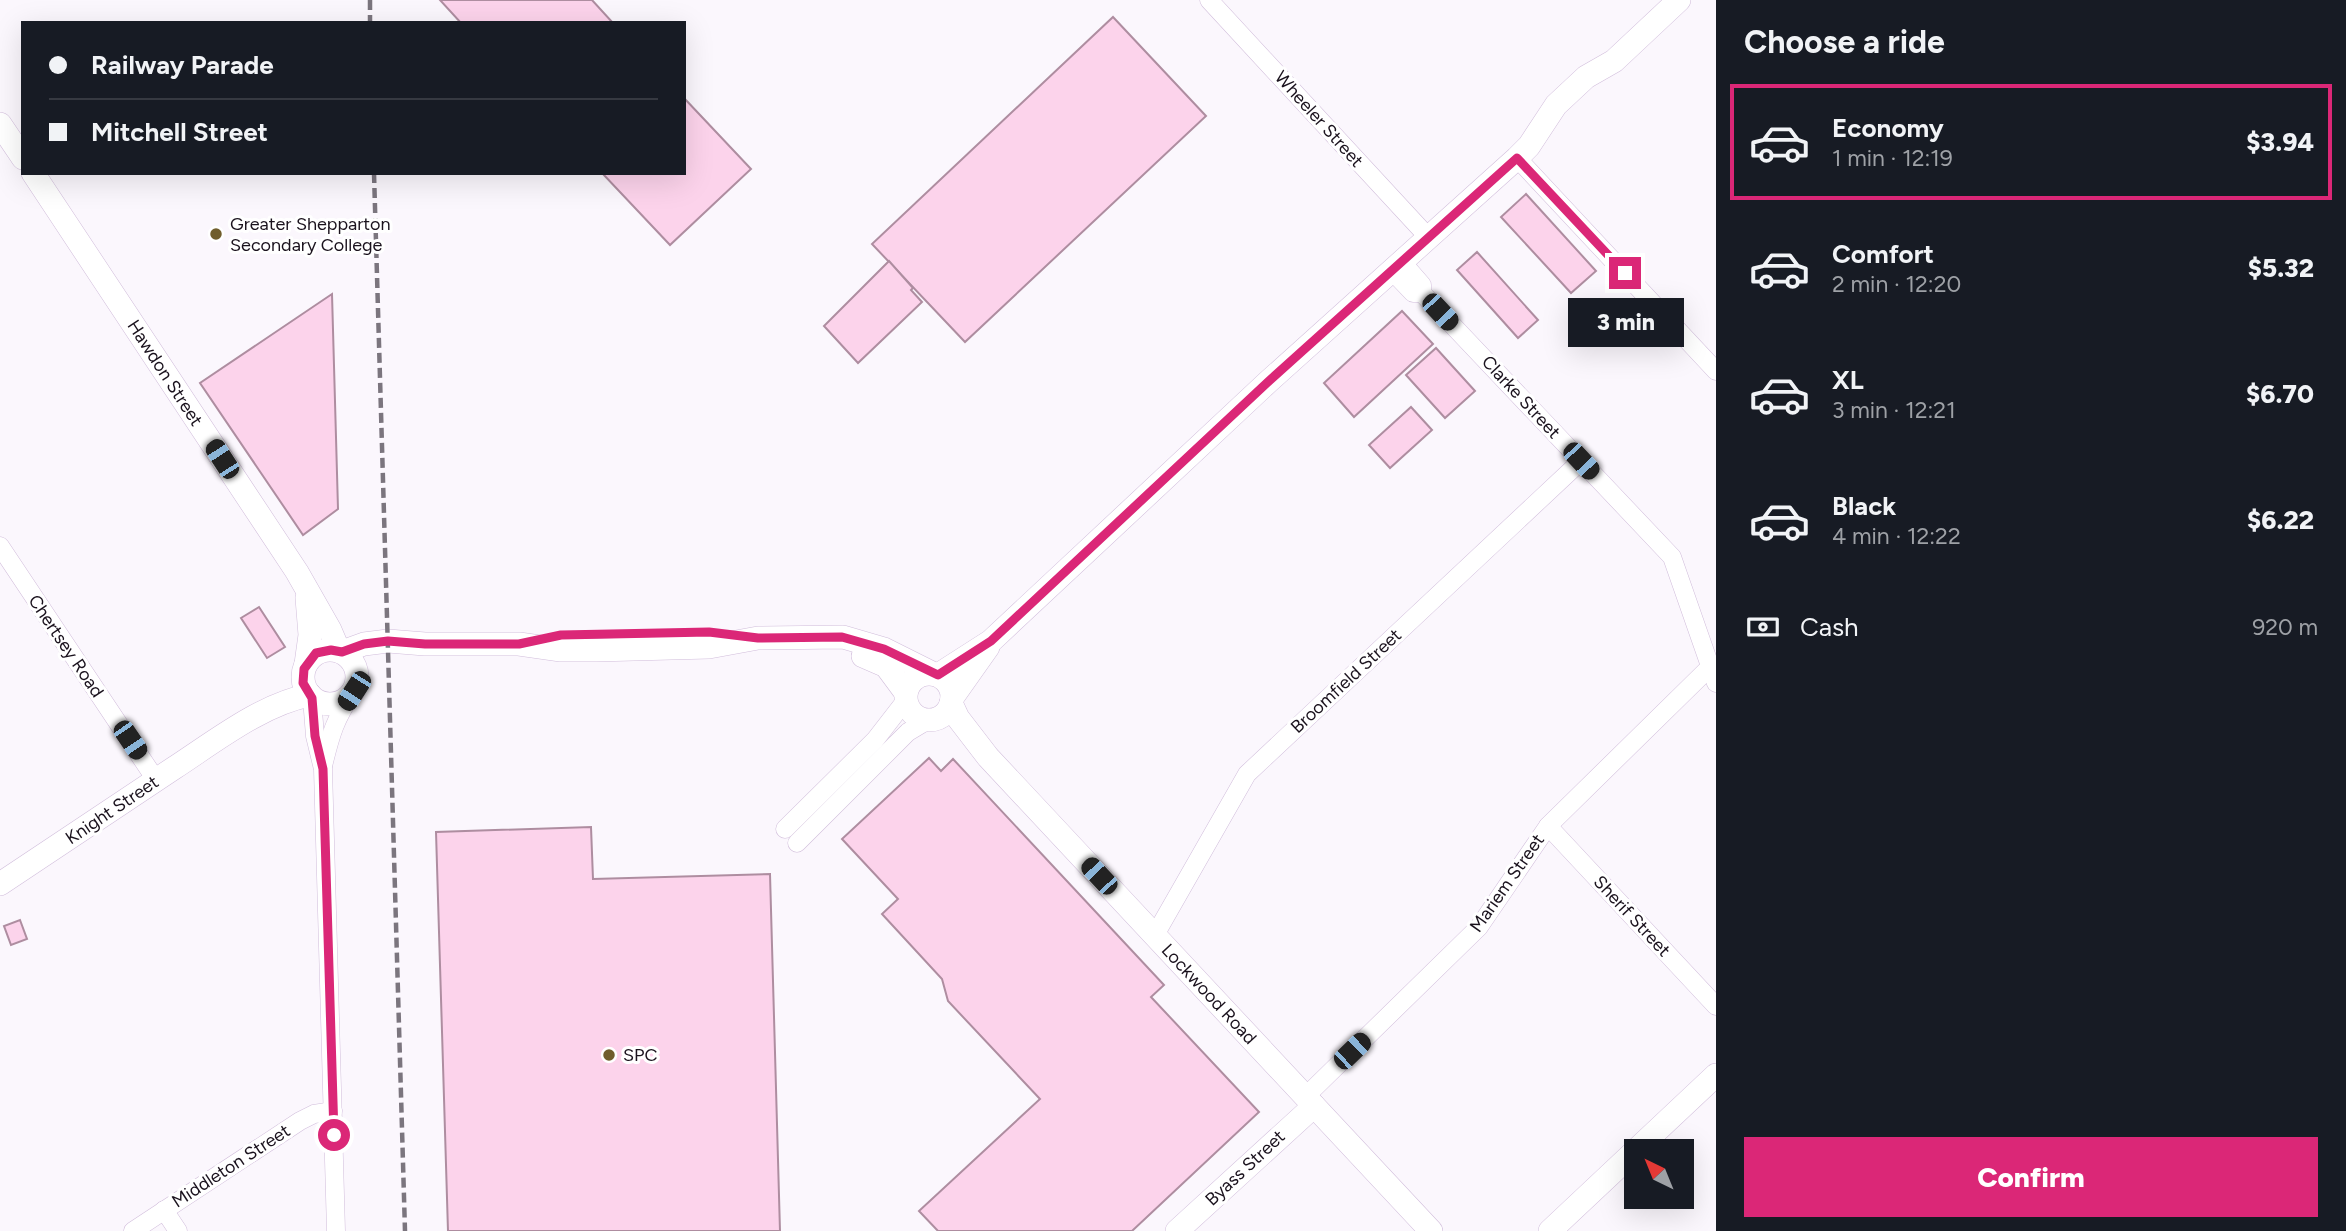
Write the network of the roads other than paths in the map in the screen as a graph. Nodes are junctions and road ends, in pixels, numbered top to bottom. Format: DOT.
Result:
graph roads {
  1 [pos="1209,0"];
  2 [pos="1679,0"];
  3 [pos="0,124"];
  4 [pos="1523,152"];
  5 [pos="21,155"];
  6 [pos="34,175"];
  7 [pos="1429,238"];
  8 [pos="1397,266"];
  9 [pos="1716,371"];
  10 [pos="1581,461"];
  11 [pos="0,546"];
  12 [pos="297,572"];
  13 [pos="814,638"];
  14 [pos="991,641"];
  15 [pos="425,644"];
  16 [pos="340,651"];
  17 [pos="305,667"];
  18 [pos="936,674"];
  19 [pos="1713,676"];
  20 [pos="356,683"];
  21 [pos="906,696"];
  22 [pos="311,697"];
  23 [pos="952,700"];
  24 [pos="930,720"];
  25 [pos="223,736"];
  26 [pos="988,757"];
  27 [pos="323,769"];
  28 [pos="156,780"];
  29 [pos="1548,826"];
  30 [pos="785,829"];
  31 [pos="797,843"];
  32 [pos="0,884"];
  33 [pos="1155,936"];
  34 [pos="1716,1006"];
  35 [pos="1716,1075"];
  36 [pos="1309,1101"];
  37 [pos="333,1111"];
  38 [pos="164,1210"];
  39 [pos="133,1231"];
  40 [pos="178,1231"];
  41 [pos="336,1231"];
  42 [pos="1177,1231"];
  43 [pos="1431,1231"];
  44 [pos="1550,1231"];
  1 -- 7 [label="street, Wheeler Street"];
  2 -- 4 [label="street"];
  3 -- 5 [label="street"];
  4 -- 7 [label="street"];
  4 -- 9 [label="street"];
  6 -- 12 [label="street, Hawdon Street"];
  7 -- 8 [label="street"];
  8 -- 10 [label="street, Clarke Street"];
  8 -- 14 [label="street"];
  10 -- 19 [label="street, Clarke Street"];
  10 -- 33 [label="street, Broomfield Street"];
  11 -- 28 [label="street, Chertsey Road"];
  12 -- 16 [label="street, Hawdon Street"];
  12 -- 17 [label="street, Hawdon Street"];
  13 -- 15 [label="street"];
  13 -- 18 [label="street"];
  13 -- 21 [label="street"];
  14 -- 18 [label="street"];
  14 -- 23 [label="street"];
  15 -- 16 [label="street"];
  15 -- 20 [label="street"];
  16 -- 17 [label="street"];
  16 -- 20 [label="street"];
  17 -- 22 [label="street"];
  17 -- 25 [label="street, Knight Street"];
  18 -- 21 [label="street"];
  18 -- 23 [label="street"];
  19 -- 29 [label="street, Mariem Street"];
  20 -- 22 [label="street"];
  20 -- 27 [label="street"];
  21 -- 24 [label="street"];
  21 -- 30 [label="street"];
  22 -- 25 [label="street, Knight Street"];
  22 -- 27 [label="street"];
  23 -- 24 [label="street"];
  23 -- 26 [label="street, Lockwood Road"];
  24 -- 26 [label="street, Lockwood Road"];
  24 -- 31 [label="street"];
  25 -- 28 [label="street, Knight Street"];
  26 -- 33 [label="street, Lockwood Road"];
  27 -- 37 [label="street"];
  28 -- 32 [label="street, Knight Street"];
  29 -- 34 [label="street, Sherif Street"];
  29 -- 36 [label="street, Mariem Street"];
  33 -- 36 [label="street, Lockwood Road"];
  35 -- 44 [label="street"];
  36 -- 42 [label="street, Byass Street"];
  36 -- 43 [label="street, Lockwood Road"];
  37 -- 38 [label="street, Middleton Street"];
  37 -- 41 [label="street"];
  38 -- 39 [label="street, Middleton Street"];
  38 -- 40 [label="street"];
}
